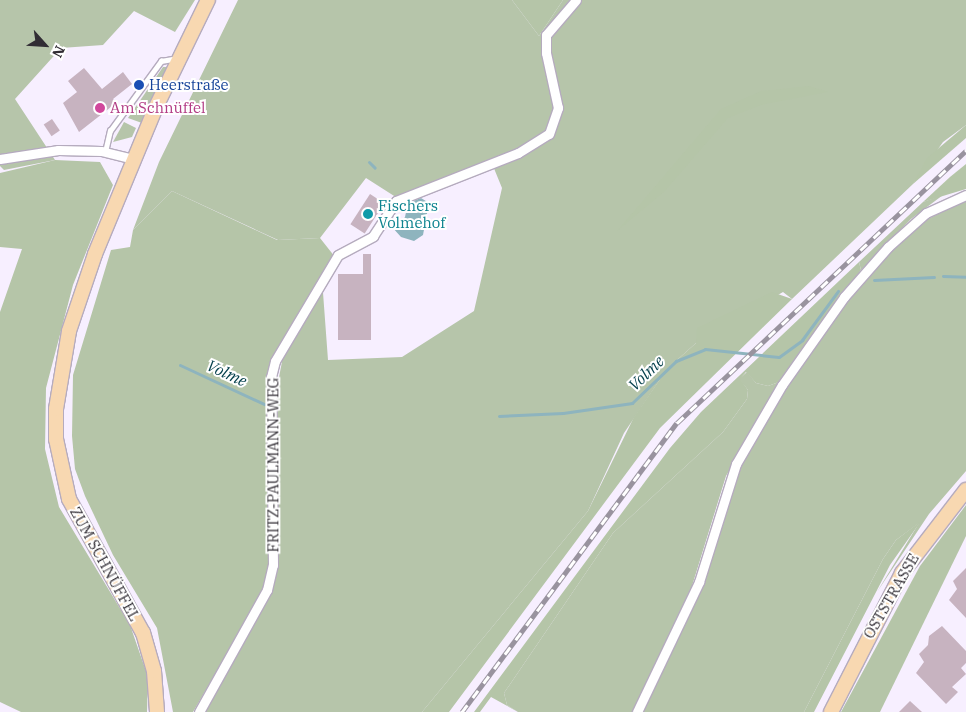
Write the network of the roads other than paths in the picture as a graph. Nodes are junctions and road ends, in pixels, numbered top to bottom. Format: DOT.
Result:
graph roads {
  1 [pos="208,0"];
  2 [pos="576,0"];
  3 [pos="179,58"];
  4 [pos="105,152"];
  5 [pos="0,159"];
  6 [pos="134,159"];
  7 [pos="966,195"];
  8 [pos="966,490"];
  9 [pos="157,712"];
  10 [pos="199,712"];
  11 [pos="637,712"];
  12 [pos="830,712"];
  1 -- 3 [label="main road"];
  2 -- 10 [label="street, FRITZ-PAULMANN-WEG"];
  3 -- 4 [label="lane"];
  3 -- 6 [label="main road"];
  4 -- 5 [label="street"];
  4 -- 6 [label="street"];
  6 -- 9 [label="main road, ZUM SCHNÜFFEL"];
  7 -- 11 [label="street"];
  8 -- 12 [label="main road, OSTSTRASSE"];
}
